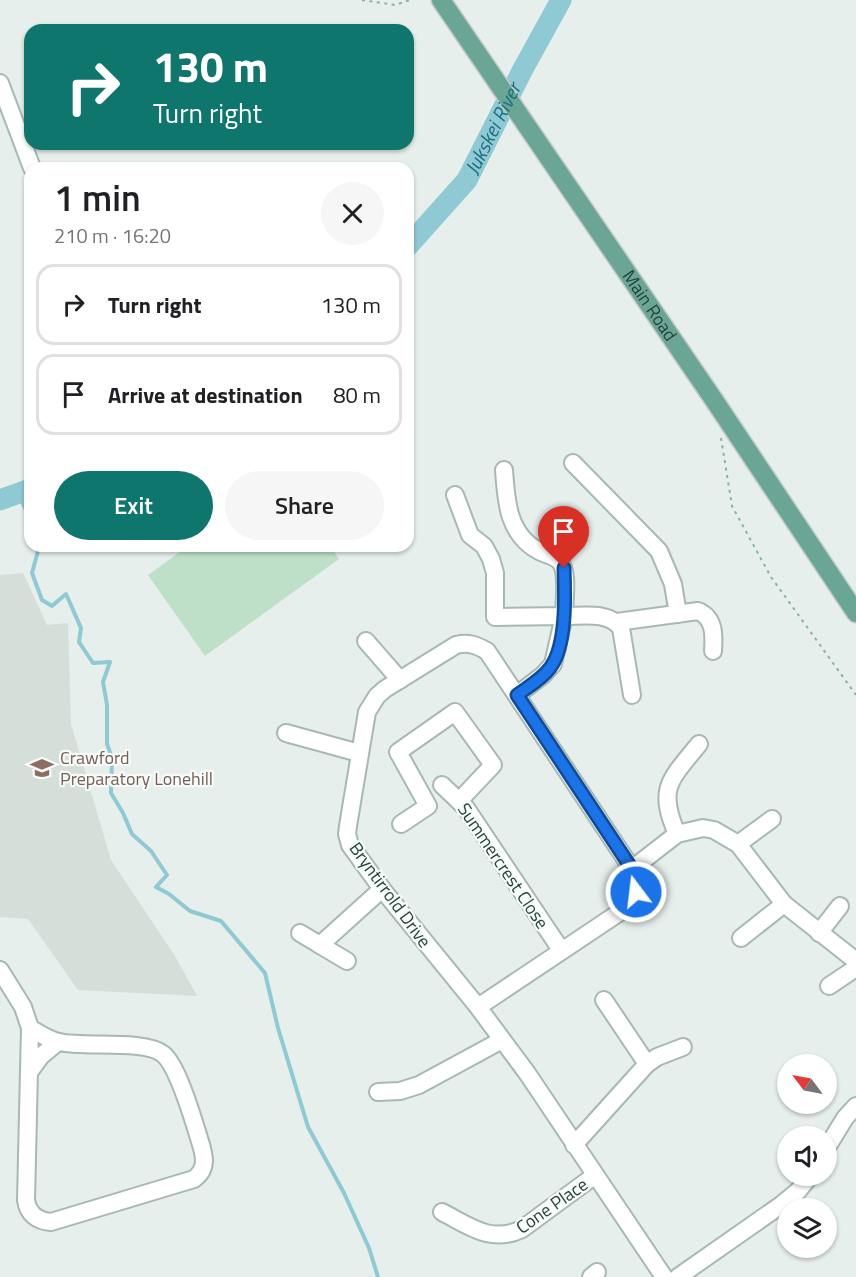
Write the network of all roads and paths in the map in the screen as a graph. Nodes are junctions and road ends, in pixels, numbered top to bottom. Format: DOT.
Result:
graph roads {
  1 [pos="362,0"];
  2 [pos="410,0"];
  3 [pos="441,0"];
  4 [pos="0,82"];
  5 [pos="24,146"];
  6 [pos="720,435"];
  7 [pos="573,463"];
  8 [pos="504,470"];
  9 [pos="455,495"];
  10 [pos="856,613"];
  11 [pos="678,614"];
  12 [pos="564,616"];
  13 [pos="617,622"];
  14 [pos="366,641"];
  15 [pos="714,651"];
  16 [pos="400,680"];
  17 [pos="517,695"];
  18 [pos="632,695"];
  19 [pos="856,695"];
  20 [pos="286,733"];
  21 [pos="699,744"];
  22 [pos="359,753"];
  23 [pos="442,785"];
  24 [pos="459,801"];
  25 [pos="772,819"];
  26 [pos="401,824"];
  27 [pos="677,834"];
  28 [pos="738,844"];
  29 [pos="632,869"];
  30 [pos="382,889"];
  31 [pos="784,904"];
  32 [pos="840,906"];
  33 [pos="300,933"];
  34 [pos="819,933"];
  35 [pos="741,938"];
  36 [pos="320,945"];
  37 [pos="561,950"];
  38 [pos="347,961"];
  39 [pos="856,961"];
  40 [pos="856,968"];
  41 [pos="2,975"];
  42 [pos="829,986"];
  43 [pos="604,1000"];
  44 [pos="478,1007"];
  45 [pos="30,1028"];
  46 [pos="502,1040"];
  47 [pos="58,1042"];
  48 [pos="683,1047"];
  49 [pos="647,1064"];
  50 [pos="30,1071"];
  51 [pos="378,1092"];
  52 [pos="856,1106"];
  53 [pos="837,1132"];
  54 [pos="574,1145"];
  55 [pos="594,1176"];
  56 [pos="802,1186"];
  57 [pos="442,1212"];
  58 [pos="664,1277"];
  59 [pos="678,1277"];
  1 -- 2 [label="path"];
  3 -- 10 [label="main road, Main Road"];
  4 -- 5 [label="street"];
  6 -- 19 [label="path"];
  7 -- 11 [label="street"];
  8 -- 12 [label="street"];
  9 -- 12 [label="street"];
  11 -- 13 [label="street"];
  11 -- 15 [label="street"];
  12 -- 13 [label="street"];
  12 -- 17 [label="street"];
  13 -- 18 [label="street"];
  14 -- 16 [label="street"];
  16 -- 17 [label="street, Bryntirrold Drive"];
  16 -- 22 [label="street, Bryntirrold Drive"];
  17 -- 29 [label="street, Bryntirrold Drive"];
  20 -- 22 [label="street"];
  21 -- 27 [label="street"];
  22 -- 30 [label="street, Bryntirrold Drive"];
  23 -- 24 [label="street, Summercrest Close"];
  24 -- 26 [label="street"];
  24 -- 37 [label="street, Summercrest Close"];
  25 -- 28 [label="street"];
  27 -- 28 [label="street"];
  27 -- 29 [label="street"];
  28 -- 31 [label="street"];
  29 -- 37 [label="street"];
  30 -- 36 [label="street"];
  30 -- 44 [label="street, Bryntirrold Drive"];
  31 -- 34 [label="street"];
  31 -- 35 [label="street"];
  32 -- 34 [label="street"];
  33 -- 36 [label="street"];
  34 -- 39 [label="street"];
  36 -- 38 [label="street"];
  37 -- 44 [label="street"];
  40 -- 42 [label="street"];
  41 -- 45 [label="street"];
  43 -- 49 [label="street"];
  44 -- 46 [label="street, Bryntirrold Drive"];
  45 -- 47 [label="street"];
  45 -- 50 [label="street"];
  46 -- 51 [label="street"];
  46 -- 54 [label="street, Bryntirrold Drive"];
  47 -- 50 [label="street"];
  47 -- 50 [label="street"];
  48 -- 49 [label="street"];
  49 -- 54 [label="street"];
  52 -- 53 [label="street"];
  54 -- 55 [label="street, Bryntirrold Drive"];
  55 -- 57 [label="street, Cone Place"];
  55 -- 58 [label="street, Bryntirrold Drive"];
  56 -- 59 [label="street"];
}
